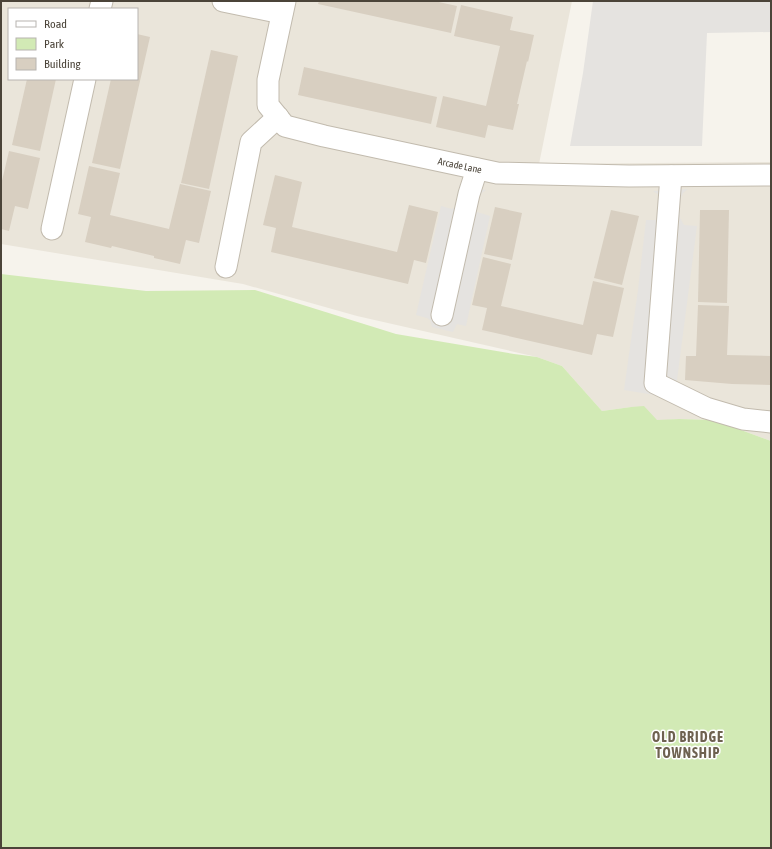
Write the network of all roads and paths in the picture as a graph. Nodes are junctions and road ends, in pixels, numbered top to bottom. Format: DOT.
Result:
graph roads {
  1 [pos="223,1"];
  2 [pos="283,7"];
  3 [pos="84,80"];
  4 [pos="278,117"];
  5 [pos="477,169"];
  6 [pos="771,175"];
  7 [pos="671,176"];
  8 [pos="52,229"];
  9 [pos="226,267"];
  10 [pos="442,315"];
  11 [pos="771,422"];
  1 -- 2 [label="street"];
  2 -- 4 [label="street, Arcade Lane"];
  3 -- 8 [label="street"];
  4 -- 5 [label="street, Arcade Lane"];
  4 -- 9 [label="street"];
  5 -- 7 [label="street, Arcade Lane"];
  5 -- 10 [label="street"];
  6 -- 7 [label="street, Arcade Lane"];
  7 -- 11 [label="street"];
}
